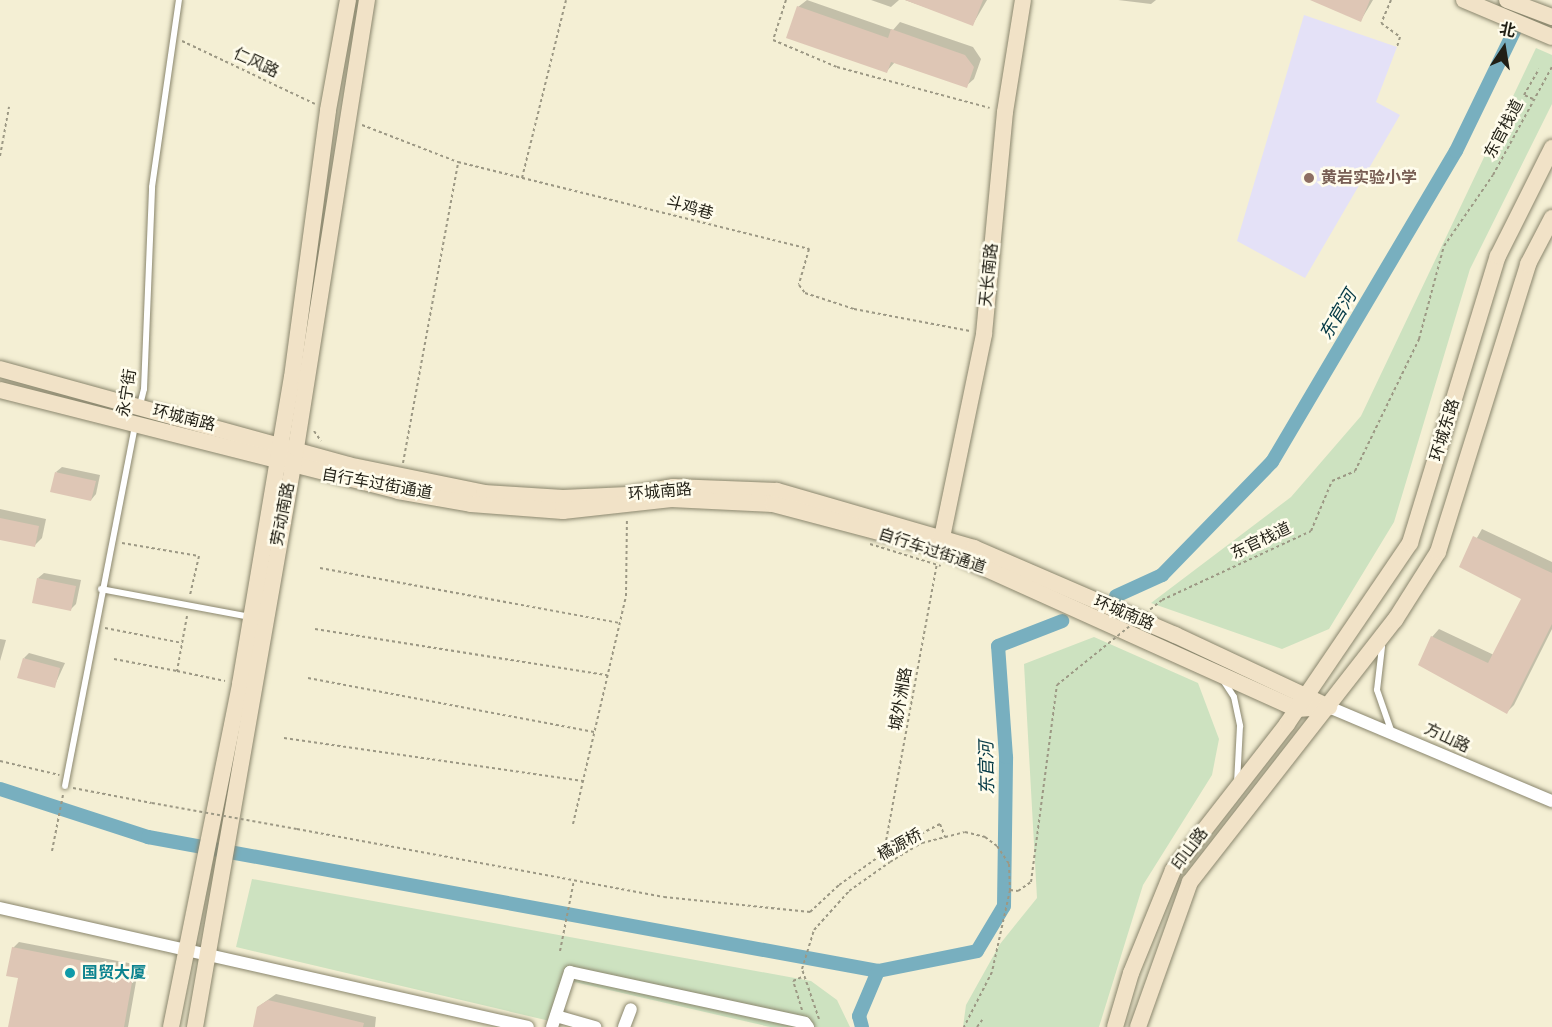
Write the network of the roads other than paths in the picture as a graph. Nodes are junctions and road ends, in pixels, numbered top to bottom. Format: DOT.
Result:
graph roads {
  1 [pos="179,0"];
  2 [pos="348,0"];
  3 [pos="367,0"];
  4 [pos="1023,0"];
  5 [pos="1464,0"];
  6 [pos="1502,6"];
  7 [pos="1552,17"];
  8 [pos="1546,34"];
  9 [pos="1552,148"];
  10 [pos="1552,218"];
  11 [pos="0,369"];
  12 [pos="0,390"];
  13 [pos="139,406"];
  14 [pos="136,423"];
  15 [pos="279,443"];
  16 [pos="294,457"];
  17 [pos="276,460"];
  18 [pos="940,550"];
  19 [pos="101,589"];
  20 [pos="251,617"];
  21 [pos="1395,620"];
  22 [pos="1218,671"];
  23 [pos="1308,695"];
  24 [pos="1329,707"];
  25 [pos="1297,710"];
  26 [pos="1391,730"];
  27 [pos="65,786"];
  28 [pos="1236,789"];
  29 [pos="1552,801"];
  30 [pos="224,803"];
  31 [pos="211,870"];
  32 [pos="0,908"];
  33 [pos="184,952"];
  34 [pos="206,957"];
  35 [pos="631,1010"];
  36 [pos="554,1021"];
  37 [pos="806,1025"];
  38 [pos="171,1027"];
  39 [pos="195,1027"];
  40 [pos="528,1027"];
  41 [pos="595,1027"];
  42 [pos="624,1027"];
  43 [pos="1115,1027"];
  44 [pos="1138,1027"];
  1 -- 13 [label="lane, 永宁街"];
  2 -- 15 [label="main road, 劳动南路"];
  3 -- 16 [label="main road, 劳动南路"];
  4 -- 18 [label="main road, 天长南路"];
  5 -- 6 [label="main road"];
  6 -- 7 [label="main road"];
  6 -- 8 [label="main road"];
  9 -- 23 [label="main road, 环城东路"];
  10 -- 21 [label="main road, 环城东路"];
  11 -- 13 [label="main road, 环城南路"];
  12 -- 14 [label="main road"];
  13 -- 14 [label="lane, 永宁街"];
  13 -- 15 [label="main road, 环城南路"];
  14 -- 17 [label="main road"];
  14 -- 19 [label="lane, 永宁街"];
  15 -- 16 [label="main road, 环城南路"];
  15 -- 17 [label="main road, 劳动南路"];
  16 -- 17 [label="main road"];
  16 -- 18 [label="main road"];
  16 -- 18 [label="main road, 环城南路"];
  16 -- 30 [label="main road, 劳动南路"];
  17 -- 20 [label="main road, 劳动南路"];
  18 -- 22 [label="main road"];
  18 -- 23 [label="main road, 环城南路"];
  19 -- 20 [label="lane"];
  19 -- 27 [label="lane, 永宁街"];
  20 -- 30 [label="main road, 劳动南路"];
  21 -- 24 [label="main road, 环城东路"];
  21 -- 26 [label="lane"];
  22 -- 25 [label="main road"];
  22 -- 28 [label="lane"];
  23 -- 24 [label="main road, 环城南路"];
  23 -- 25 [label="main road, 印山路"];
  24 -- 25 [label="main road"];
  24 -- 26 [label="street, 方山路"];
  24 -- 44 [label="main road, 印山路"];
  25 -- 28 [label="main road, 印山路"];
  26 -- 29 [label="street, 方山路"];
  28 -- 43 [label="main road, 印山路"];
  30 -- 31 [label="main road"];
  31 -- 33 [label="main road"];
  31 -- 34 [label="main road"];
  32 -- 33 [label="street"];
  33 -- 34 [label="street"];
  33 -- 38 [label="main road"];
  34 -- 39 [label="main road"];
  34 -- 40 [label="street"];
  35 -- 42 [label="street"];
  36 -- 37 [label="street"];
  36 -- 41 [label="street"];
}
